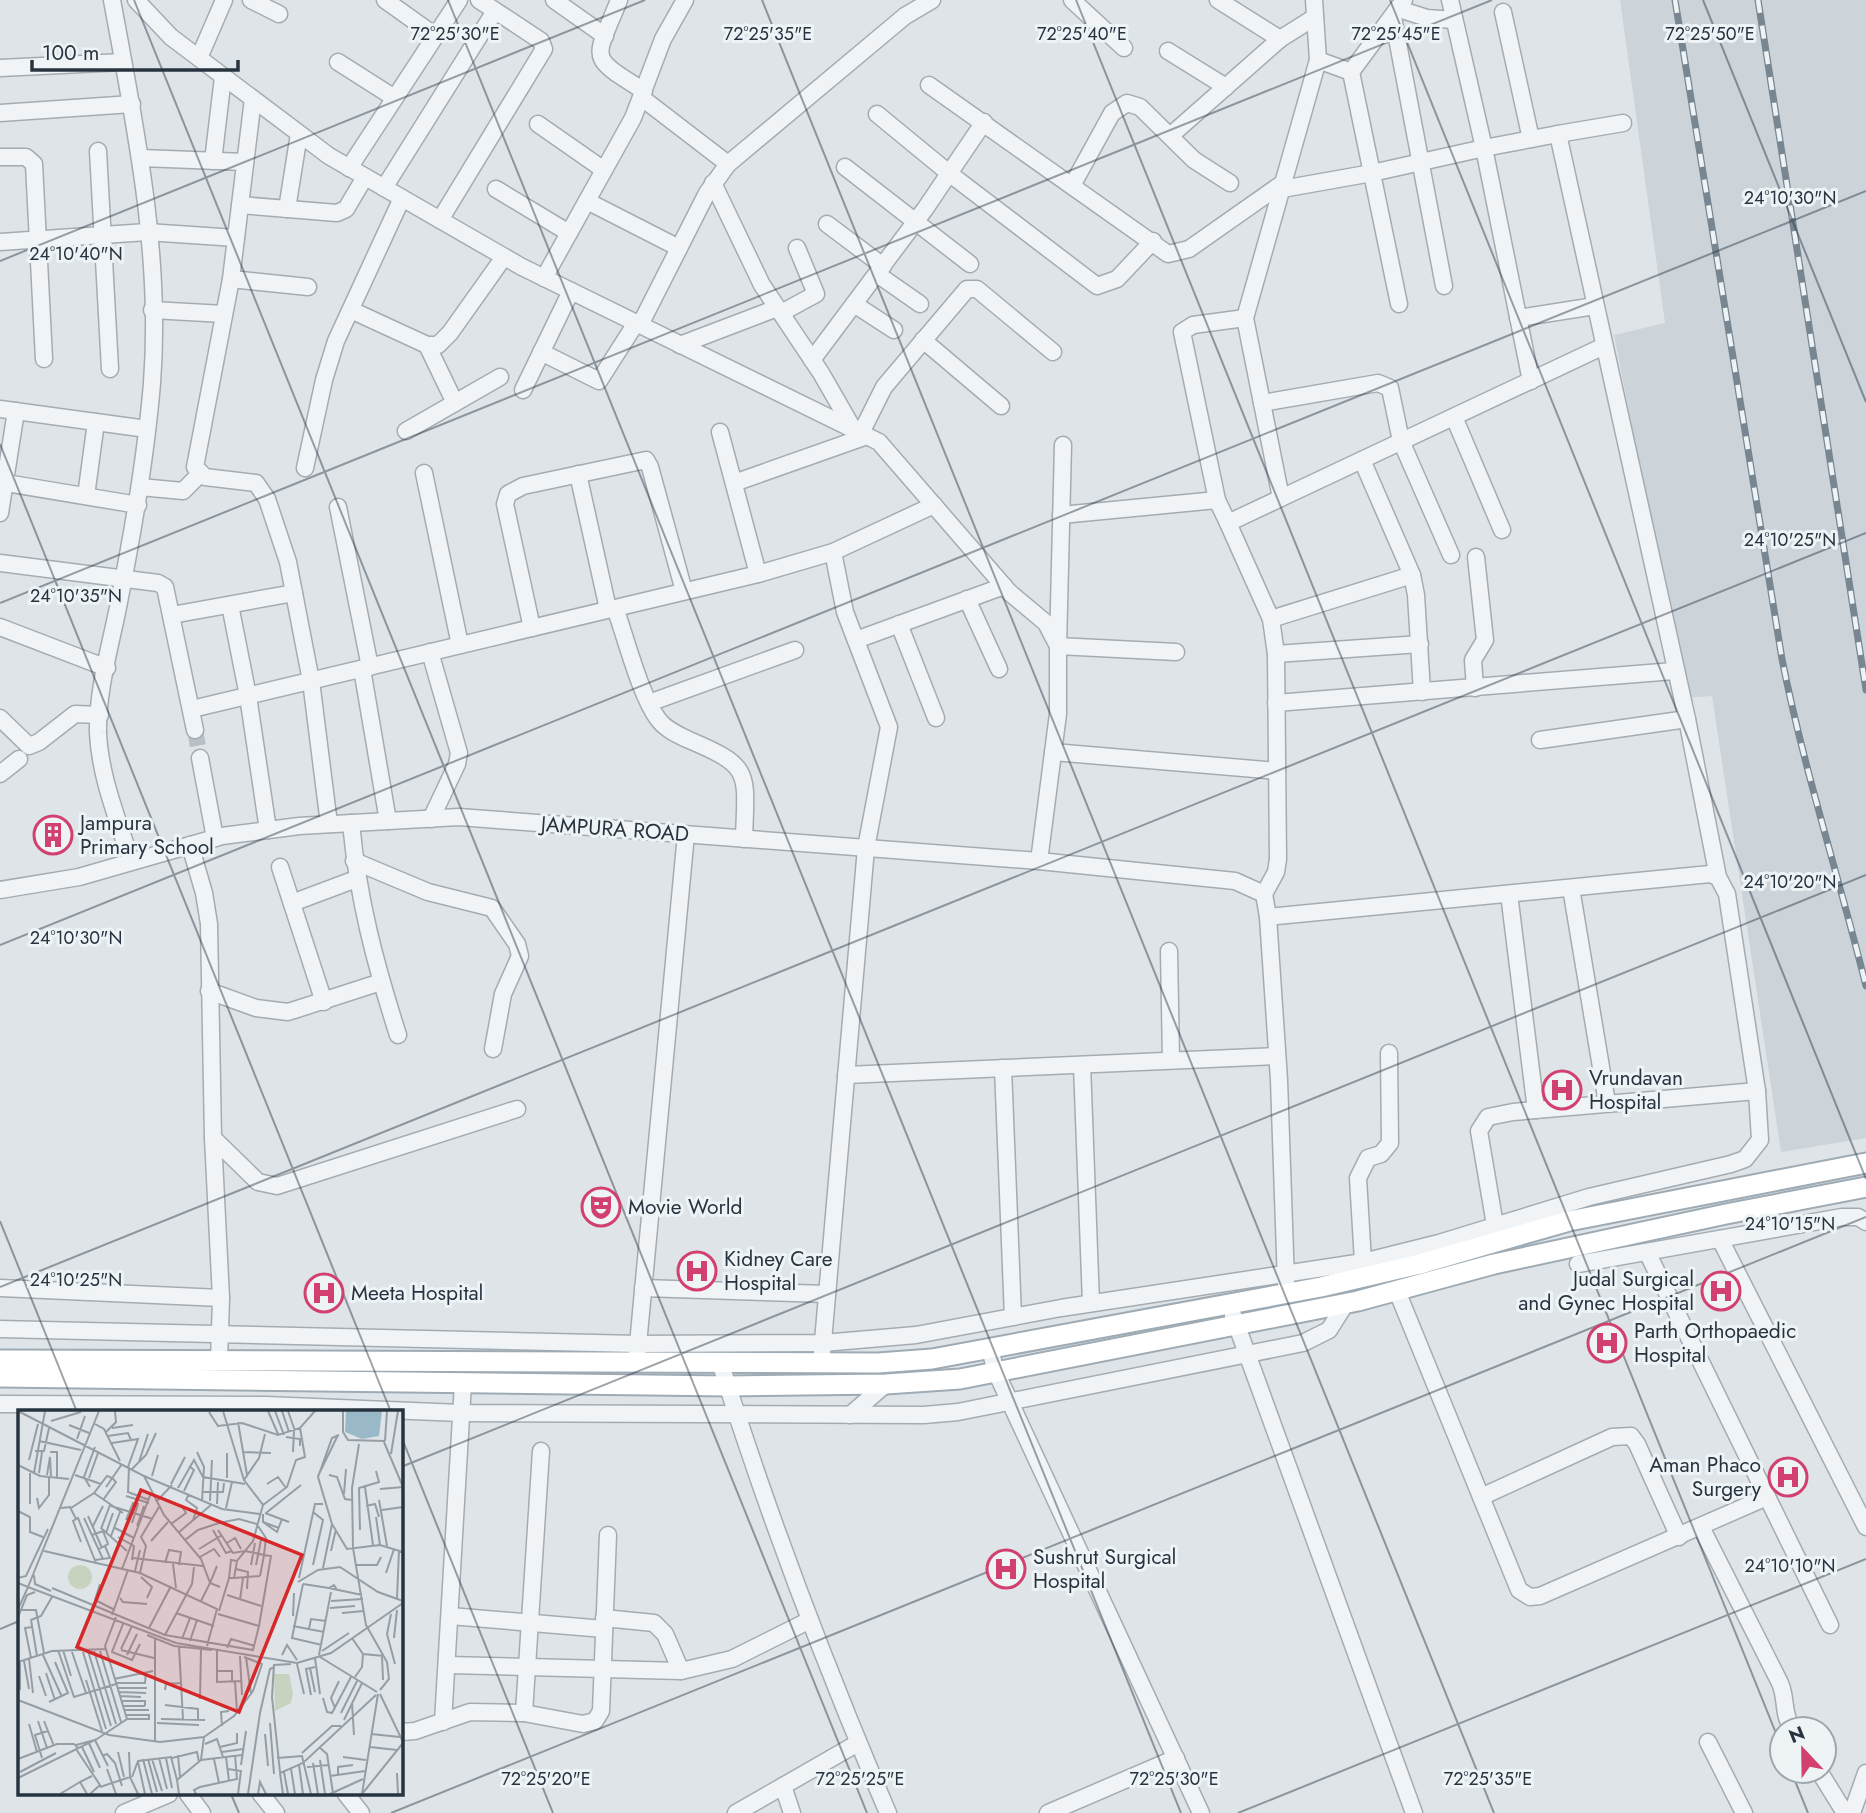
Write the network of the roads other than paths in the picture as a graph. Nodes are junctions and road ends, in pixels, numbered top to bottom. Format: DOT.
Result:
graph roads {
  1 [pos="112,0"];
  2 [pos="135,0"];
  3 [pos="224,0"];
  4 [pos="251,0"];
  5 [pos="384,0"];
  6 [pos="459,0"];
  7 [pos="479,0"];
  8 [pos="554,0"];
  9 [pos="619,0"];
  10 [pos="684,0"];
  11 [pos="932,0"];
  12 [pos="1072,0"];
  13 [pos="1218,0"];
  14 [pos="1450,0"];
  15 [pos="1314,8"];
  16 [pos="1399,8"];
  17 [pos="495,11"];
  18 [pos="1503,12"];
  19 [pos="279,14"];
  20 [pos="1454,20"];
  21 [pos="434,35"];
  22 [pos="605,36"];
  23 [pos="1280,39"];
  24 [pos="1124,48"];
  25 [pos="1168,51"];
  26 [pos="199,58"];
  27 [pos="1318,60"];
  28 [pos="123,62"];
  29 [pos="338,62"];
  30 [pos="0,68"];
  31 [pos="1351,72"];
  32 [pos="223,77"];
  33 [pos="929,85"];
  34 [pos="1226,87"];
  35 [pos="643,94"];
  36 [pos="393,97"];
  37 [pos="253,99"];
  38 [pos="132,104"];
  39 [pos="0,113"];
  40 [pos="877,114"];
  41 [pos="984,122"];
  42 [pos="1623,123"];
  43 [pos="538,124"];
  44 [pos="299,134"];
  45 [pos="1558,134"];
  46 [pos="1170,136"];
  47 [pos="1531,139"];
  48 [pos="1484,148"];
  49 [pos="98,151"];
  50 [pos="0,158"];
  51 [pos="141,158"];
  52 [pos="213,161"];
  53 [pos="245,162"];
  54 [pos="1421,162"];
  55 [pos="727,164"];
  56 [pos="349,167"];
  57 [pos="845,167"];
  58 [pos="604,170"];
  59 [pos="1372,173"];
  60 [pos="950,174"];
  61 [pos="365,177"];
  62 [pos="713,183"];
  63 [pos="1230,183"];
  64 [pos="1073,184"];
  65 [pos="1283,186"];
  66 [pos="384,188"];
  67 [pos="496,189"];
  68 [pos="402,198"];
  69 [pos="587,201"];
  70 [pos="240,205"];
  71 [pos="287,209"];
  72 [pos="440,220"];
  73 [pos="915,222"];
  74 [pos="827,224"];
  75 [pos="147,232"];
  76 [pos="569,233"];
  77 [pos="101,235"];
  78 [pos="236,238"];
  79 [pos="38,239"];
  80 [pos="1153,241"];
  81 [pos="0,242"];
  82 [pos="679,248"];
  83 [pos="797,248"];
  84 [pos="504,257"];
  85 [pos="970,264"];
  86 [pos="880,270"];
  87 [pos="544,278"];
  88 [pos="231,279"];
  89 [pos="1444,286"];
  90 [pos="307,287"];
  91 [pos="571,292"];
  92 [pos="854,304"];
  93 [pos="920,304"];
  94 [pos="1399,304"];
  95 [pos="1595,306"];
  96 [pos="152,310"];
  97 [pos="351,310"];
  98 [pos="779,310"];
  99 [pos="224,313"];
  100 [pos="1245,318"];
  101 [pos="1518,318"];
  102 [pos="638,324"];
  103 [pos="894,330"];
  104 [pos="923,340"];
  105 [pos="427,345"];
  106 [pos="680,345"];
  107 [pos="1604,346"];
  108 [pos="541,352"];
  109 [pos="1053,352"];
  110 [pos="44,359"];
  111 [pos="812,360"];
  112 [pos="110,369"];
  113 [pos="500,377"];
  114 [pos="1531,382"];
  115 [pos="523,390"];
  116 [pos="455,403"];
  117 [pos="1262,403"];
  118 [pos="1001,406"];
  119 [pos="8,410"];
  120 [pos="1454,417"];
  121 [pos="96,422"];
  122 [pos="147,429"];
  123 [pos="406,431"];
  124 [pos="720,432"];
  125 [pos="860,432"];
  126 [pos="1401,441"];
  127 [pos="1063,445"];
  128 [pos="1362,460"];
  129 [pos="305,468"];
  130 [pos="424,473"];
  131 [pos="578,474"];
  132 [pos="199,475"];
  133 [pos="2,482"];
  134 [pos="734,483"];
  135 [pos="141,487"];
  136 [pos="86,496"];
  137 [pos="1281,498"];
  138 [pos="1217,500"];
  139 [pos="138,505"];
  140 [pos="934,505"];
  141 [pos="338,507"];
  142 [pos="0,513"];
  143 [pos="1061,515"];
  144 [pos="1228,523"];
  145 [pos="1502,530"];
  146 [pos="833,552"];
  147 [pos="1451,555"];
  148 [pos="1476,556"];
  149 [pos="0,563"];
  150 [pos="758,575"];
  151 [pos="1412,575"];
  152 [pos="124,580"];
  153 [pos="1004,586"];
  154 [pos="684,592"];
  155 [pos="294,593"];
  156 [pos="967,599"];
  157 [pos="230,604"];
  158 [pos="611,609"];
  159 [pos="172,615"];
  160 [pos="1271,619"];
  161 [pos="900,624"];
  162 [pos="0,627"];
  163 [pos="533,628"];
  164 [pos="856,640"];
  165 [pos="460,645"];
  166 [pos="1420,645"];
  167 [pos="1058,646"];
  168 [pos="795,650"];
  169 [pos="430,652"];
  170 [pos="1176,652"];
  171 [pos="1276,654"];
  172 [pos="107,668"];
  173 [pos="366,668"];
  174 [pos="999,669"];
  175 [pos="1674,671"];
  176 [pos="311,681"];
  177 [pos="1475,688"];
  178 [pos="1422,692"];
  179 [pos="248,696"];
  180 [pos="649,703"];
  181 [pos="1276,703"];
  182 [pos="192,709"];
  183 [pos="100,715"];
  184 [pos="0,718"];
  185 [pos="936,718"];
  186 [pos="1687,719"];
  187 [pos="195,730"];
  188 [pos="1540,740"];
  189 [pos="1053,752"];
  190 [pos="200,758"];
  191 [pos="19,759"];
  192 [pos="1277,771"];
  193 [pos="0,774"];
  194 [pos="431,819"];
  195 [pos="388,821"];
  196 [pos="351,823"];
  197 [pos="329,824"];
  198 [pos="268,830"];
  199 [pos="685,834"];
  200 [pos="215,838"];
  201 [pos="744,839"];
  202 [pos="190,845"];
  203 [pos="866,848"];
  204 [pos="131,861"];
  205 [pos="354,861"];
  206 [pos="1038,861"];
  207 [pos="280,867"];
  208 [pos="1718,877"];
  209 [pos="356,879"];
  210 [pos="1570,888"];
  211 [pos="0,890"];
  212 [pos="1264,894"];
  213 [pos="1509,894"];
  214 [pos="292,903"];
  215 [pos="1268,918"];
  216 [pos="1169,951"];
  217 [pos="381,982"];
  218 [pos="209,991"];
  219 [pos="324,1002"];
  220 [pos="398,1035"];
  221 [pos="493,1049"];
  222 [pos="1389,1053"];
  223 [pos="1277,1056"];
  224 [pos="1171,1060"];
  225 [pos="1083,1065"];
  226 [pos="1003,1068"];
  227 [pos="846,1075"];
  228 [pos="1757,1091"];
  229 [pos="1607,1103"];
  230 [pos="517,1109"];
  231 [pos="1536,1110"];
  232 [pos="213,1138"];
  233 [pos="1866,1163"];
  234 [pos="1866,1187"];
  235 [pos="1866,1222"];
  236 [pos="1492,1234"];
  237 [pos="1720,1239"];
  238 [pos="1647,1252"];
  239 [pos="1363,1262"];
  240 [pos="1578,1264"];
  241 [pos="1286,1284"];
  242 [pos="0,1288"];
  243 [pos="643,1288"];
  244 [pos="1397,1291"];
  245 [pos="827,1294"];
  246 [pos="221,1298"];
  247 [pos="1091,1303"];
  248 [pos="1346,1303"];
  249 [pos="1229,1305"];
  250 [pos="1289,1314"];
  251 [pos="1013,1317"];
  252 [pos="1236,1324"];
  253 [pos="0,1329"];
  254 [pos="220,1333"];
  255 [pos="990,1349"];
  256 [pos="637,1353"];
  257 [pos="822,1353"];
  258 [pos="1247,1356"];
  259 [pos="0,1360"];
  260 [pos="219,1361"];
  261 [pos="720,1362"];
  262 [pos="267,1370"];
  263 [pos="996,1372"];
  264 [pos="0,1377"];
  265 [pos="463,1383"];
  266 [pos="886,1384"];
  267 [pos="728,1386"];
  268 [pos="1010,1402"];
  269 [pos="0,1404"];
  270 [pos="265,1409"];
  271 [pos="312,1410"];
  272 [pos="402,1412"];
  273 [pos="461,1413"];
  274 [pos="737,1414"];
  275 [pos="850,1415"];
  276 [pos="541,1451"];
  277 [pos="1481,1497"];
  278 [pos="1767,1497"];
  279 [pos="1701,1527"];
  280 [pos="1866,1527"];
  281 [pos="608,1535"];
  282 [pos="1679,1537"];
  283 [pos="450,1616"];
  284 [pos="810,1620"];
  285 [pos="531,1623"];
  286 [pos="604,1624"];
  287 [pos="1830,1625"];
  288 [pos="447,1665"];
  289 [pos="529,1668"];
  290 [pos="602,1670"];
  291 [pos="681,1671"];
  292 [pos="524,1713"];
  293 [pos="1785,1715"];
  294 [pos="443,1722"];
  295 [pos="402,1732"];
  296 [pos="1708,1742"];
  297 [pos="858,1743"];
  298 [pos="1176,1758"];
  299 [pos="1866,1773"];
  300 [pos="1828,1785"];
  301 [pos="783,1786"];
  302 [pos="164,1796"];
  303 [pos="189,1796"];
  304 [pos="263,1796"];
  305 [pos="348,1796"];
  306 [pos="124,1813"];
  307 [pos="202,1813"];
  308 [pos="276,1813"];
  309 [pos="361,1813"];
  310 [pos="736,1813"];
  311 [pos="792,1813"];
  312 [pos="888,1813"];
  313 [pos="1048,1813"];
  314 [pos="1201,1813"];
  315 [pos="1414,1813"];
  316 [pos="1744,1813"];
  317 [pos="1845,1813"];
  318 [pos="1852,1813"];
  1 -- 28 [label="street"];
  2 -- 26 [label="street"];
  3 -- 26 [label="street"];
  4 -- 19 [label="street"];
  5 -- 21 [label="street"];
  6 -- 21 [label="street"];
  7 -- 17 [label="street"];
  8 -- 22 [label="street"];
  9 -- 22 [label="street"];
  10 -- 35 [label="street"];
  11 -- 55 [label="street"];
  12 -- 24 [label="street"];
  13 -- 23 [label="street"];
  14 -- 20 [label="street"];
  15 -- 23 [label="street"];
  15 -- 27 [label="street"];
  16 -- 20 [label="street"];
  16 -- 31 [label="street"];
  16 -- 54 [label="street"];
  17 -- 66 [label="street"];
  17 -- 72 [label="street"];
  18 -- 47 [label="street"];
  20 -- 48 [label="street"];
  21 -- 36 [label="street"];
  22 -- 35 [label="street"];
  23 -- 34 [label="street"];
  25 -- 34 [label="street"];
  26 -- 32 [label="street"];
  27 -- 31 [label="street"];
  27 -- 65 [label="street"];
  28 -- 30 [label="street"];
  28 -- 38 [label="street"];
  29 -- 36 [label="street"];
  31 -- 59 [label="street"];
  32 -- 37 [label="street"];
  32 -- 52 [label="street"];
  33 -- 41 [label="street"];
  34 -- 46 [label="street"];
  35 -- 55 [label="street"];
  35 -- 58 [label="street"];
  36 -- 56 [label="street"];
  37 -- 44 [label="street"];
  37 -- 53 [label="street"];
  38 -- 39 [label="street"];
  38 -- 51 [label="street"];
  40 -- 60 [label="street"];
  41 -- 60 [label="street"];
  41 -- 64 [label="street"];
  42 -- 45 [label="street"];
  43 -- 58 [label="street"];
  44 -- 56 [label="street"];
  44 -- 71 [label="street"];
  45 -- 47 [label="street"];
  45 -- 95 [label="street"];
  46 -- 63 [label="street"];
  46 -- 64 [label="street"];
  47 -- 48 [label="street"];
  48 -- 54 [label="street"];
  48 -- 101 [label="street"];
  49 -- 77 [label="street"];
  50 -- 79 [label="street"];
  51 -- 52 [label="street"];
  51 -- 75 [label="street"];
  52 -- 53 [label="street"];
  53 -- 70 [label="street"];
  54 -- 59 [label="street"];
  54 -- 89 [label="street"];
  55 -- 62 [label="street"];
  56 -- 61 [label="street"];
  57 -- 73 [label="street"];
  58 -- 69 [label="street"];
  59 -- 65 [label="street"];
  59 -- 94 [label="street"];
  60 -- 73 [label="street"];
  60 -- 80 [label="street"];
  61 -- 66 [label="street"];
  61 -- 71 [label="street"];
  62 -- 82 [label="street"];
  62 -- 98 [label="street"];
  64 -- 80 [label="street"];
  65 -- 80 [label="street"];
  65 -- 100 [label="street"];
  66 -- 68 [label="street"];
  67 -- 76 [label="street"];
  68 -- 72 [label="street"];
  68 -- 97 [label="street"];
  69 -- 76 [label="street"];
  69 -- 82 [label="street"];
  70 -- 71 [label="street"];
  70 -- 78 [label="street"];
  72 -- 84 [label="street"];
  73 -- 85 [label="street"];
  73 -- 86 [label="street"];
  74 -- 86 [label="street"];
  75 -- 77 [label="street"];
  75 -- 78 [label="street"];
  75 -- 96 [label="street"];
  76 -- 87 [label="street"];
  77 -- 79 [label="street"];
  77 -- 112 [label="street"];
  78 -- 88 [label="street"];
  79 -- 81 [label="street"];
  79 -- 110 [label="street"];
  82 -- 102 [label="street"];
  83 -- 98 [label="street"];
  84 -- 87 [label="street"];
  84 -- 105 [label="street"];
  86 -- 92 [label="street"];
  86 -- 93 [label="street"];
  87 -- 91 [label="street"];
  88 -- 90 [label="street"];
  88 -- 99 [label="street"];
  91 -- 102 [label="street"];
  91 -- 108 [label="street"];
  92 -- 103 [label="street"];
  92 -- 111 [label="street"];
  95 -- 101 [label="street"];
  95 -- 107 [label="street"];
  96 -- 99 [label="street"];
  96 -- 122 [label="street"];
  97 -- 105 [label="street"];
  97 -- 129 [label="street"];
  98 -- 106 [label="street"];
  98 -- 111 [label="street"];
  99 -- 132 [label="street"];
  100 -- 117 [label="street"];
  100 -- 138 [label="street"];
  101 -- 114 [label="street"];
  102 -- 106 [label="street"];
  102 -- 108 [label="street"];
  104 -- 109 [label="street"];
  104 -- 118 [label="street"];
  104 -- 125 [label="street"];
  105 -- 116 [label="street"];
  106 -- 125 [label="street"];
  107 -- 114 [label="street"];
  107 -- 175 [label="street"];
  108 -- 115 [label="street"];
  111 -- 125 [label="street"];
  113 -- 116 [label="street"];
  114 -- 120 [label="street"];
  116 -- 123 [label="street"];
  117 -- 126 [label="street"];
  117 -- 137 [label="street"];
  119 -- 121 [label="street"];
  119 -- 133 [label="street"];
  120 -- 126 [label="street"];
  120 -- 145 [label="street"];
  121 -- 122 [label="street"];
  121 -- 136 [label="street"];
  122 -- 135 [label="street"];
  124 -- 134 [label="street"];
  125 -- 134 [label="street"];
  125 -- 140 [label="street"];
  126 -- 128 [label="street"];
  126 -- 147 [label="street"];
  127 -- 143 [label="street"];
  128 -- 137 [label="street"];
  128 -- 151 [label="street"];
  130 -- 165 [label="street"];
  131 -- 154 [label="street"];
  131 -- 158 [label="street"];
  131 -- 163 [label="street"];
  132 -- 135 [label="street"];
  132 -- 155 [label="street"];
  133 -- 136 [label="street"];
  133 -- 142 [label="street"];
  134 -- 150 [label="street"];
  135 -- 139 [label="street"];
  136 -- 139 [label="street"];
  137 -- 144 [label="street"];
  138 -- 143 [label="street"];
  138 -- 144 [label="street"];
  139 -- 152 [label="street"];
  140 -- 146 [label="street"];
  140 -- 153 [label="street"];
  141 -- 173 [label="street"];
  143 -- 167 [label="street"];
  144 -- 160 [label="street"];
  146 -- 150 [label="street"];
  146 -- 164 [label="street"];
  148 -- 177 [label="street"];
  149 -- 152 [label="street"];
  150 -- 154 [label="street"];
  151 -- 160 [label="street"];
  151 -- 166 [label="street"];
  152 -- 159 [label="street"];
  152 -- 172 [label="street"];
  153 -- 156 [label="street"];
  153 -- 167 [label="street"];
  154 -- 158 [label="street"];
  155 -- 157 [label="street"];
  155 -- 176 [label="street"];
  156 -- 161 [label="street"];
  156 -- 174 [label="street"];
  157 -- 159 [label="street"];
  157 -- 179 [label="street"];
  158 -- 163 [label="street"];
  158 -- 180 [label="street"];
  159 -- 182 [label="street"];
  160 -- 171 [label="street"];
  161 -- 164 [label="street"];
  161 -- 185 [label="street"];
  162 -- 172 [label="street"];
  163 -- 165 [label="street"];
  164 -- 203 [label="street"];
  165 -- 169 [label="street"];
  166 -- 171 [label="street"];
  166 -- 178 [label="street"];
  167 -- 170 [label="street"];
  167 -- 189 [label="street"];
  168 -- 180 [label="street"];
  169 -- 173 [label="street"];
  169 -- 194 [label="street"];
  171 -- 181 [label="street"];
  172 -- 183 [label="street"];
  173 -- 176 [label="street"];
  173 -- 195 [label="street"];
  175 -- 177 [label="street"];
  175 -- 186 [label="street"];
  176 -- 179 [label="street"];
  176 -- 197 [label="street"];
  177 -- 178 [label="street"];
  178 -- 181 [label="street"];
  179 -- 182 [label="street"];
  179 -- 198 [label="street"];
  180 -- 201 [label="street"];
  181 -- 192 [label="street"];
  182 -- 187 [label="street"];
  183 -- 184 [label="street"];
  183 -- 204 [label="street"];
  186 -- 188 [label="street"];
  186 -- 208 [label="street"];
  189 -- 192 [label="street"];
  189 -- 206 [label="street"];
  190 -- 200 [label="street"];
  191 -- 193 [label="street"];
  192 -- 212 [label="street"];
  194 -- 195 [label="street, JAMPURA ROAD"];
  194 -- 199 [label="street, JAMPURA ROAD"];
  195 -- 196 [label="street, JAMPURA ROAD"];
  196 -- 197 [label="street, JAMPURA ROAD"];
  196 -- 205 [label="street"];
  197 -- 198 [label="street, JAMPURA ROAD"];
  198 -- 200 [label="street, JAMPURA ROAD"];
  199 -- 201 [label="street, JAMPURA ROAD"];
  199 -- 243 [label="street"];
  200 -- 202 [label="street, JAMPURA ROAD"];
  201 -- 203 [label="street, JAMPURA ROAD"];
  202 -- 204 [label="street, JAMPURA ROAD"];
  202 -- 218 [label="street"];
  203 -- 206 [label="street, JAMPURA ROAD"];
  203 -- 227 [label="street"];
  204 -- 211 [label="street, JAMPURA ROAD"];
  205 -- 209 [label="street"];
  205 -- 221 [label="street"];
  206 -- 212 [label="street, JAMPURA ROAD"];
  207 -- 214 [label="street"];
  208 -- 210 [label="street"];
  208 -- 228 [label="street"];
  209 -- 214 [label="street"];
  209 -- 217 [label="street"];
  210 -- 213 [label="street"];
  210 -- 229 [label="street"];
  212 -- 215 [label="street"];
  213 -- 215 [label="street"];
  213 -- 231 [label="street"];
  214 -- 219 [label="street"];
  215 -- 223 [label="street"];
  216 -- 224 [label="street"];
  217 -- 219 [label="street"];
  217 -- 220 [label="street"];
  218 -- 219 [label="street"];
  218 -- 232 [label="street"];
  222 -- 239 [label="street"];
  223 -- 224 [label="street"];
  223 -- 241 [label="street"];
  224 -- 225 [label="street"];
  225 -- 226 [label="street"];
  225 -- 247 [label="street"];
  226 -- 227 [label="street"];
  226 -- 251 [label="street"];
  227 -- 245 [label="street"];
  228 -- 229 [label="street"];
  228 -- 236 [label="street"];
  229 -- 231 [label="street"];
  230 -- 232 [label="street"];
  231 -- 236 [label="street"];
  232 -- 246 [label="street"];
  233 -- 236 [label="main road"];
  234 -- 244 [label="main road"];
  235 -- 237 [label="street"];
  236 -- 239 [label="street"];
  236 -- 241 [label="main road"];
  237 -- 238 [label="street"];
  237 -- 280 [label="street"];
  238 -- 240 [label="street"];
  238 -- 278 [label="street"];
  239 -- 241 [label="street"];
  241 -- 247 [label="street"];
  241 -- 249 [label="main road"];
  241 -- 250 [label="street"];
  242 -- 246 [label="street"];
  243 -- 245 [label="street"];
  243 -- 256 [label="street"];
  244 -- 248 [label="main road"];
  244 -- 277 [label="street"];
  245 -- 257 [label="street"];
  246 -- 254 [label="street"];
  247 -- 251 [label="street"];
  248 -- 250 [label="main road"];
  248 -- 258 [label="street"];
  249 -- 252 [label="street"];
  249 -- 255 [label="main road"];
  250 -- 252 [label="main road"];
  251 -- 257 [label="street"];
  252 -- 258 [label="street"];
  252 -- 263 [label="main road"];
  253 -- 254 [label="street"];
  254 -- 256 [label="street"];
  254 -- 260 [label="street"];
  255 -- 257 [label="main road"];
  255 -- 263 [label="street"];
  256 -- 257 [label="street"];
  256 -- 261 [label="main road"];
  256 -- 262 [label="main road"];
  257 -- 261 [label="main road"];
  258 -- 268 [label="street"];
  258 -- 315 [label="street"];
  259 -- 260 [label="main road"];
  260 -- 262 [label="main road"];
  261 -- 267 [label="street"];
  262 -- 264 [label="main road"];
  262 -- 265 [label="main road"];
  262 -- 270 [label="street"];
  263 -- 266 [label="main road"];
  263 -- 268 [label="street"];
  265 -- 267 [label="main road"];
  265 -- 273 [label="street"];
  266 -- 267 [label="main road"];
  266 -- 275 [label="street"];
  267 -- 274 [label="street"];
  268 -- 275 [label="street"];
  268 -- 298 [label="street"];
  269 -- 270 [label="street"];
  270 -- 271 [label="street"];
  272 -- 273 [label="street"];
  273 -- 274 [label="street"];
  273 -- 283 [label="street"];
  274 -- 275 [label="street"];
  274 -- 284 [label="street"];
  276 -- 285 [label="street"];
  277 -- 282 [label="street"];
  277 -- 282 [label="street"];
  278 -- 279 [label="street"];
  278 -- 287 [label="street"];
  279 -- 282 [label="street"];
  279 -- 293 [label="street"];
  281 -- 286 [label="street"];
  283 -- 285 [label="street"];
  283 -- 288 [label="street"];
  284 -- 291 [label="street"];
  284 -- 297 [label="street"];
  285 -- 286 [label="street"];
  285 -- 289 [label="street"];
  286 -- 290 [label="street"];
  286 -- 291 [label="street"];
  288 -- 289 [label="street"];
  288 -- 294 [label="street"];
  289 -- 290 [label="street"];
  289 -- 292 [label="street"];
  290 -- 291 [label="street"];
  290 -- 292 [label="street"];
  292 -- 294 [label="street"];
  294 -- 295 [label="street"];
  296 -- 316 [label="street"];
  297 -- 301 [label="street"];
  297 -- 312 [label="street"];
  298 -- 313 [label="street"];
  298 -- 314 [label="street"];
  299 -- 318 [label="street"];
  300 -- 317 [label="street"];
  301 -- 310 [label="street"];
  301 -- 311 [label="street"];
  302 -- 306 [label="street"];
  303 -- 307 [label="street"];
  304 -- 308 [label="street"];
  305 -- 309 [label="street"];
}
